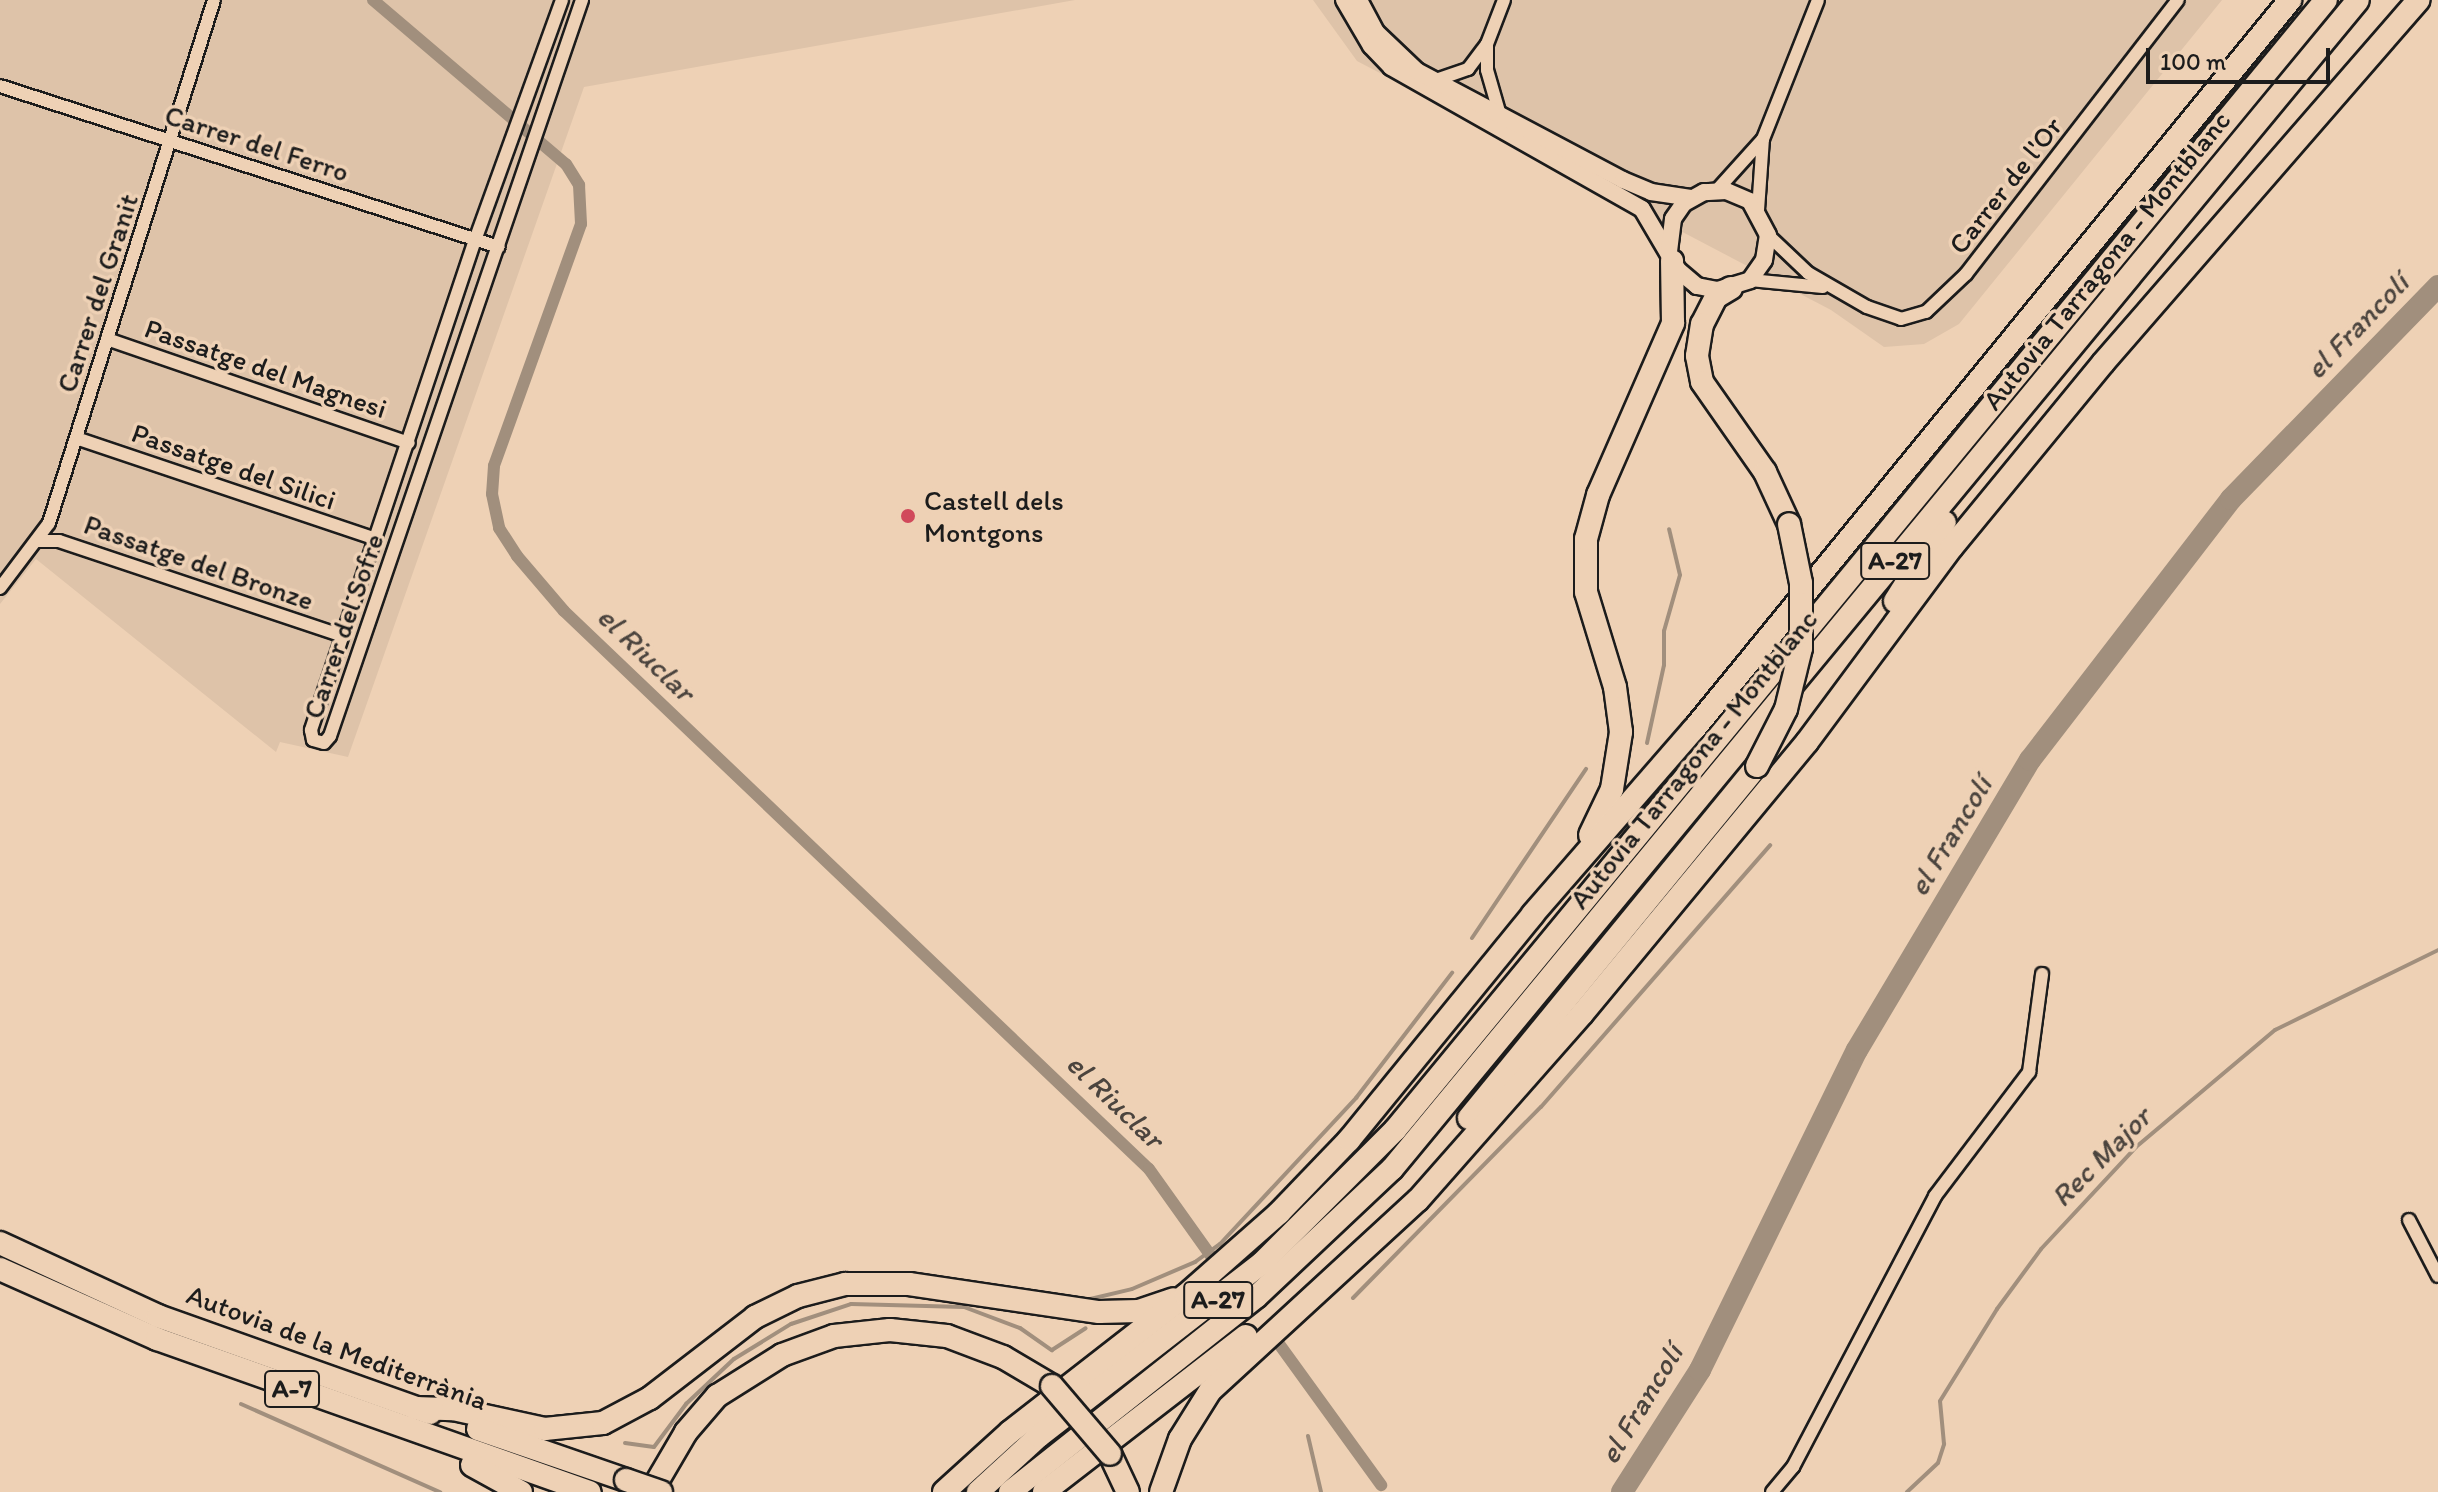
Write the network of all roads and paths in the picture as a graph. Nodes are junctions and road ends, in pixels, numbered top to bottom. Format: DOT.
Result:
graph roads {
  1 [pos="214,0"];
  2 [pos="562,0"];
  3 [pos="582,0"];
  4 [pos="1344,0"];
  5 [pos="1359,0"];
  6 [pos="1504,0"];
  7 [pos="1818,0"];
  8 [pos="2178,0"];
  9 [pos="2290,0"];
  10 [pos="2326,0"];
  11 [pos="2358,0"];
  12 [pos="2418,0"];
  13 [pos="1487,44"];
  14 [pos="1436,80"];
  15 [pos="0,86"];
  16 [pos="1500,115"];
  17 [pos="2223,124"];
  18 [pos="1763,139"];
  19 [pos="171,140"];
  20 [pos="1717,190"];
  21 [pos="1691,198"];
  22 [pos="1758,210"];
  23 [pos="1768,235"];
  24 [pos="475,240"];
  25 [pos="499,247"];
  26 [pos="1671,256"];
  27 [pos="1740,284"];
  28 [pos="1830,289"];
  29 [pos="107,339"];
  30 [pos="2010,341"];
  31 [pos="76,438"];
  32 [pos="409,443"];
  33 [pos="1970,474"];
  34 [pos="376,539"];
  35 [pos="38,541"];
  36 [pos="0,588"];
  37 [pos="343,636"];
  38 [pos="1870,652"];
  39 [pos="1694,729"];
  40 [pos="1578,907"];
  41 [pos="1533,914"];
  42 [pos="2042,974"];
  43 [pos="1470,1137"];
  44 [pos="1413,1187"];
  45 [pos="2409,1220"];
  46 [pos="0,1243"];
  47 [pos="0,1269"];
  48 [pos="2438,1276"];
  49 [pos="1186,1295"];
  50 [pos="415,1408"];
  51 [pos="426,1437"];
  52 [pos="521,1492"];
  53 [pos="590,1492"];
  54 [pos="651,1492"];
  55 [pos="661,1492"];
  56 [pos="944,1492"];
  57 [pos="978,1492"];
  58 [pos="1010,1492"];
  59 [pos="1044,1492"];
  60 [pos="1128,1492"];
  61 [pos="1161,1492"];
  62 [pos="1772,1492"];
  1 -- 19 [label="street, Carrer del Granit"];
  2 -- 24 [label="street, Carrer del Sofre"];
  3 -- 25 [label="street, Carrer del Sofre"];
  4 -- 26 [label="main road"];
  5 -- 14 [label="main road"];
  6 -- 13 [label="street"];
  7 -- 18 [label="street"];
  8 -- 28 [label="street, Carrer de l'Or"];
  9 -- 30 [label="highway"];
  10 -- 17 [label="highway, Autovia Tarragona - Montblanc / A-27"];
  11 -- 33 [label="highway, Autovia Tarragona - Montblanc / A-27"];
  12 -- 38 [label="highway"];
  13 -- 14 [label="street"];
  13 -- 16 [label="street"];
  14 -- 16 [label="main road"];
  15 -- 19 [label="street, Carrer del Ferro"];
  16 -- 21 [label="main road"];
  17 -- 30 [label="highway"];
  17 -- 40 [label="highway, Autovia Tarragona - Montblanc / A-27"];
  18 -- 20 [label="street"];
  18 -- 22 [label="street"];
  19 -- 24 [label="street, Carrer del Ferro"];
  19 -- 29 [label="street, Carrer del Granit"];
  20 -- 21 [label="main road"];
  20 -- 22 [label="main road"];
  21 -- 26 [label="main road"];
  22 -- 23 [label="main road"];
  23 -- 27 [label="main road"];
  23 -- 28 [label="street, Carrer de l'Or"];
  24 -- 25 [label="street, Carrer del Ferro"];
  24 -- 32 [label="street, Carrer del Sofre"];
  25 -- 37 [label="street, Carrer del Sofre"];
  26 -- 27 [label="main road"];
  26 -- 41 [label="highway"];
  27 -- 28 [label="street, Carrer de l'Or"];
  27 -- 44 [label="highway, bridge"];
  29 -- 31 [label="street, Carrer del Granit"];
  29 -- 32 [label="street, Passatge del Magnesi"];
  30 -- 39 [label="highway"];
  31 -- 34 [label="street, Passatge del Silici"];
  31 -- 35 [label="street, Carrer del Granit"];
  32 -- 34 [label="street, Carrer del Sofre"];
  33 -- 38 [label="highway"];
  33 -- 58 [label="highway, Autovia Tarragona - Montblanc / A-27"];
  34 -- 37 [label="street, Carrer del Sofre"];
  35 -- 36 [label="street, Carrer del Granit"];
  35 -- 37 [label="street, Passatge del Bronze"];
  38 -- 43 [label="highway"];
  39 -- 40 [label="highway"];
  39 -- 41 [label="highway"];
  40 -- 57 [label="highway, Autovia Tarragona - Montblanc / A-27"];
  41 -- 49 [label="highway"];
  42 -- 62 [label="street"];
  43 -- 44 [label="highway"];
  43 -- 61 [label="highway"];
  44 -- 59 [label="highway"];
  45 -- 48 [label="street"];
  46 -- 50 [label="highway, Autovia de la Mediterrània / A-7"];
  47 -- 51 [label="highway, Autovia de la Mediterrània / A-7"];
  49 -- 50 [label="highway"];
  49 -- 56 [label="highway"];
  50 -- 55 [label="highway, Autovia de la Mediterrània / A-7, bridge"];
  51 -- 52 [label="highway"];
  51 -- 53 [label="highway, Autovia de la Mediterrània / A-7"];
  54 -- 60 [label="highway, bridge"];
}
